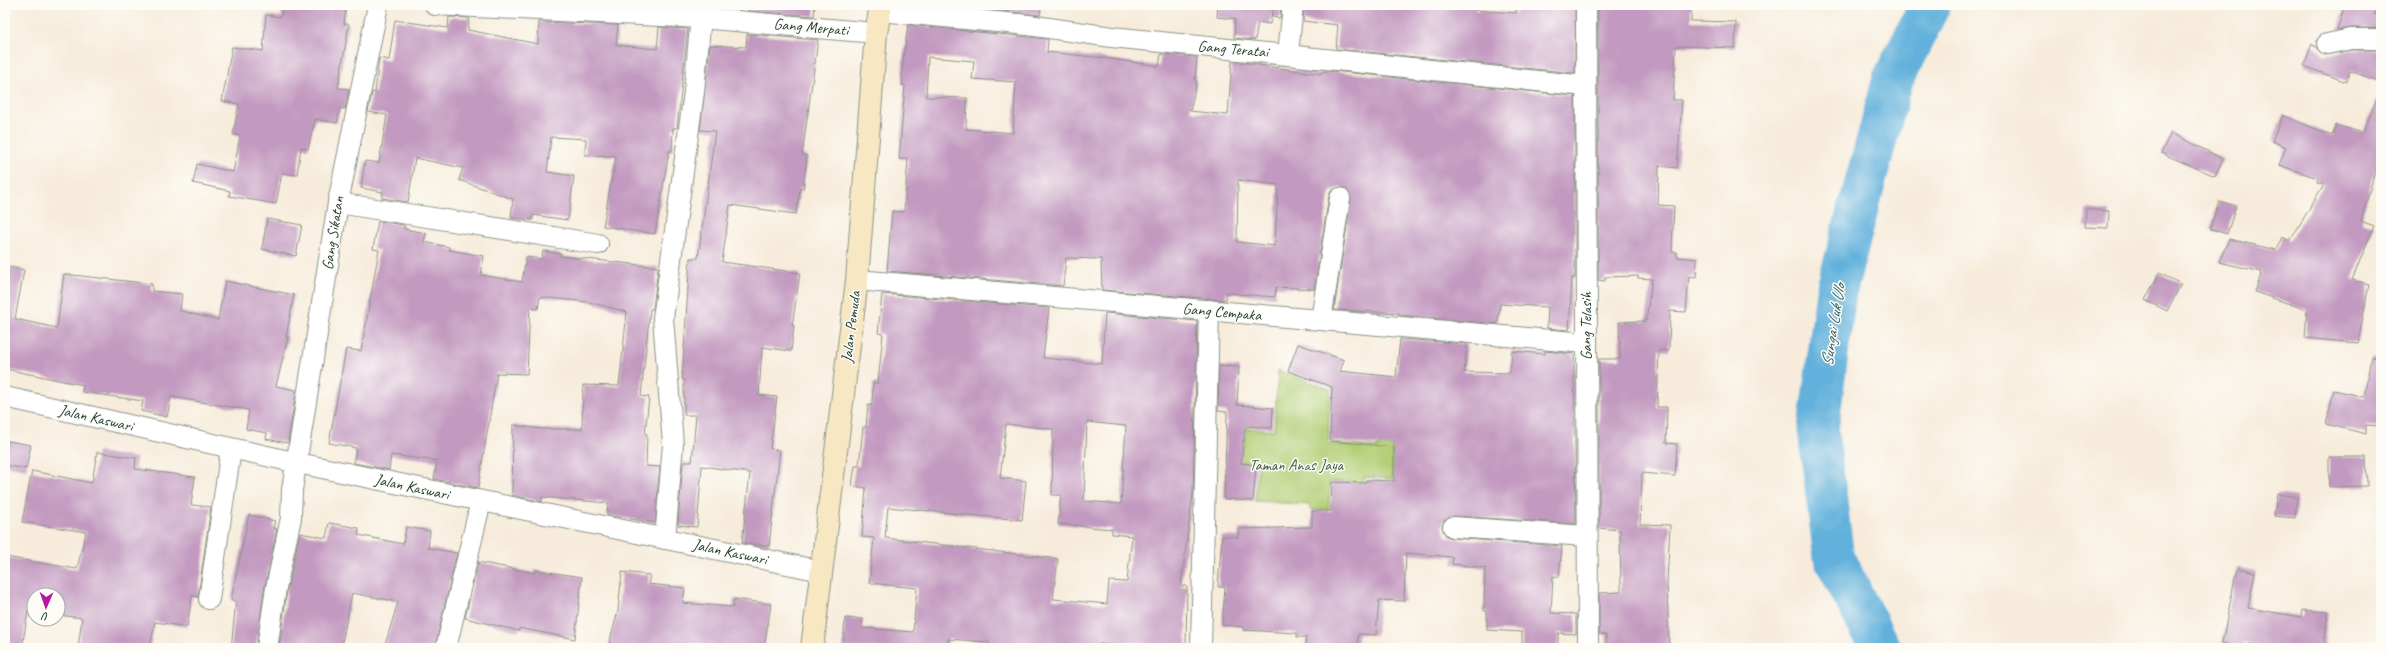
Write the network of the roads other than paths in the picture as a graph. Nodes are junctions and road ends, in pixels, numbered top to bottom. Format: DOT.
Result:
graph roads {
  1 [pos="378,5"];
  2 [pos="435,5"];
  3 [pos="1293,5"];
  4 [pos="1586,5"];
  5 [pos="881,8"];
  6 [pos="701,12"];
  7 [pos="876,32"];
  8 [pos="2381,39"];
  9 [pos="2327,44"];
  10 [pos="1288,54"];
  11 [pos="1586,86"];
  12 [pos="1340,198"];
  13 [pos="338,203"];
  14 [pos="598,244"];
  15 [pos="857,280"];
  16 [pos="1209,310"];
  17 [pos="1321,320"];
  18 [pos="1586,343"];
  19 [pos="5,397"];
  20 [pos="231,449"];
  21 [pos="298,463"];
  22 [pos="481,501"];
  23 [pos="1454,527"];
  24 [pos="1587,536"];
  25 [pos="665,539"];
  26 [pos="821,571"];
  27 [pos="209,599"];
  28 [pos="267,648"];
  29 [pos="446,648"];
  30 [pos="812,648"];
  31 [pos="1201,648"];
  32 [pos="1588,648"];
  1 -- 13 [label="street, Gang Sikatan"];
  2 -- 6 [label="street, Gang Merpati"];
  3 -- 10 [label="street"];
  4 -- 11 [label="street, Gang Telasih"];
  5 -- 7 [label="main road, Jalan Pemuda"];
  5 -- 10 [label="street, Gang Teratai"];
  6 -- 7 [label="street, Gang Merpati"];
  6 -- 25 [label="street"];
  7 -- 15 [label="main road, Jalan Pemuda"];
  8 -- 9 [label="street"];
  10 -- 11 [label="street, Gang Teratai"];
  11 -- 18 [label="street, Gang Telasih"];
  12 -- 17 [label="street"];
  13 -- 14 [label="street"];
  13 -- 21 [label="street, Gang Sikatan"];
  15 -- 16 [label="street, Gang Cempaka"];
  15 -- 26 [label="main road, Jalan Pemuda"];
  16 -- 17 [label="street, Gang Cempaka"];
  16 -- 31 [label="street"];
  17 -- 18 [label="street, Gang Cempaka"];
  18 -- 24 [label="street, Gang Telasih"];
  19 -- 20 [label="street, Jalan Kaswari"];
  20 -- 21 [label="street, Jalan Kaswari"];
  20 -- 27 [label="street"];
  21 -- 22 [label="street, Jalan Kaswari"];
  21 -- 28 [label="street, Gang Sikatan"];
  22 -- 25 [label="street, Jalan Kaswari"];
  22 -- 29 [label="street"];
  23 -- 24 [label="street"];
  24 -- 32 [label="street, Gang Telasih"];
  25 -- 26 [label="street, Jalan Kaswari"];
  26 -- 30 [label="main road, Jalan Pemuda"];
}
